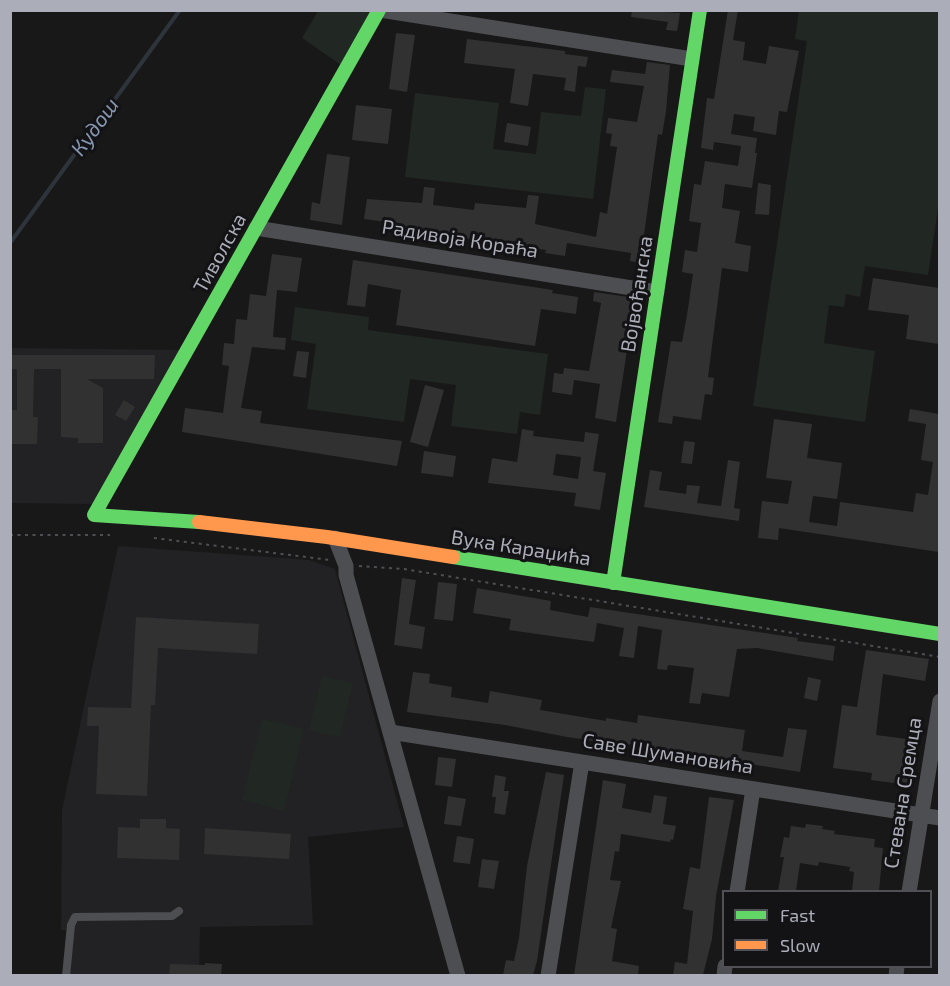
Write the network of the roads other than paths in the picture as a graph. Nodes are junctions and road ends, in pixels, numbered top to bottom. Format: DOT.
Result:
graph roads {
  1 [pos="380,10"];
  2 [pos="700,10"];
  3 [pos="692,59"];
  4 [pos="256,228"];
  5 [pos="657,292"];
  6 [pos="94,515"];
  7 [pos="335,538"];
  8 [pos="613,583"];
  9 [pos="939,634"];
  10 [pos="939,701"];
  11 [pos="390,732"];
  12 [pos="582,762"];
  13 [pos="753,789"];
  14 [pos="921,815"];
  15 [pos="939,818"];
  16 [pos="737,890"];
  17 [pos="909,890"];
  18 [pos="179,912"];
  19 [pos="66,975"];
  20 [pos="458,975"];
  21 [pos="548,975"];
  1 -- 3 [label="street"];
  1 -- 4 [label="street, Тиволска"];
  2 -- 3 [label="street, Војвођанска"];
  3 -- 5 [label="street, Војвођанска"];
  4 -- 5 [label="street, Радивоја Кораћа"];
  4 -- 6 [label="street, Тиволска"];
  5 -- 8 [label="street, Војвођанска"];
  6 -- 7 [label="street, Вука Караџића"];
  7 -- 8 [label="street, Вука Караџића"];
  7 -- 11 [label="street"];
  8 -- 9 [label="street, Вука Караџића"];
  10 -- 14 [label="street, Стевана Сремца"];
  11 -- 12 [label="street, Саве Шумановића"];
  11 -- 20 [label="street"];
  12 -- 13 [label="street, Саве Шумановића"];
  12 -- 21 [label="street"];
  13 -- 14 [label="street, Саве Шумановића"];
  13 -- 16 [label="street"];
  14 -- 15 [label="street, Саве Шумановића"];
  14 -- 17 [label="street, Стевана Сремца"];
  18 -- 19 [label="lane"];
}
